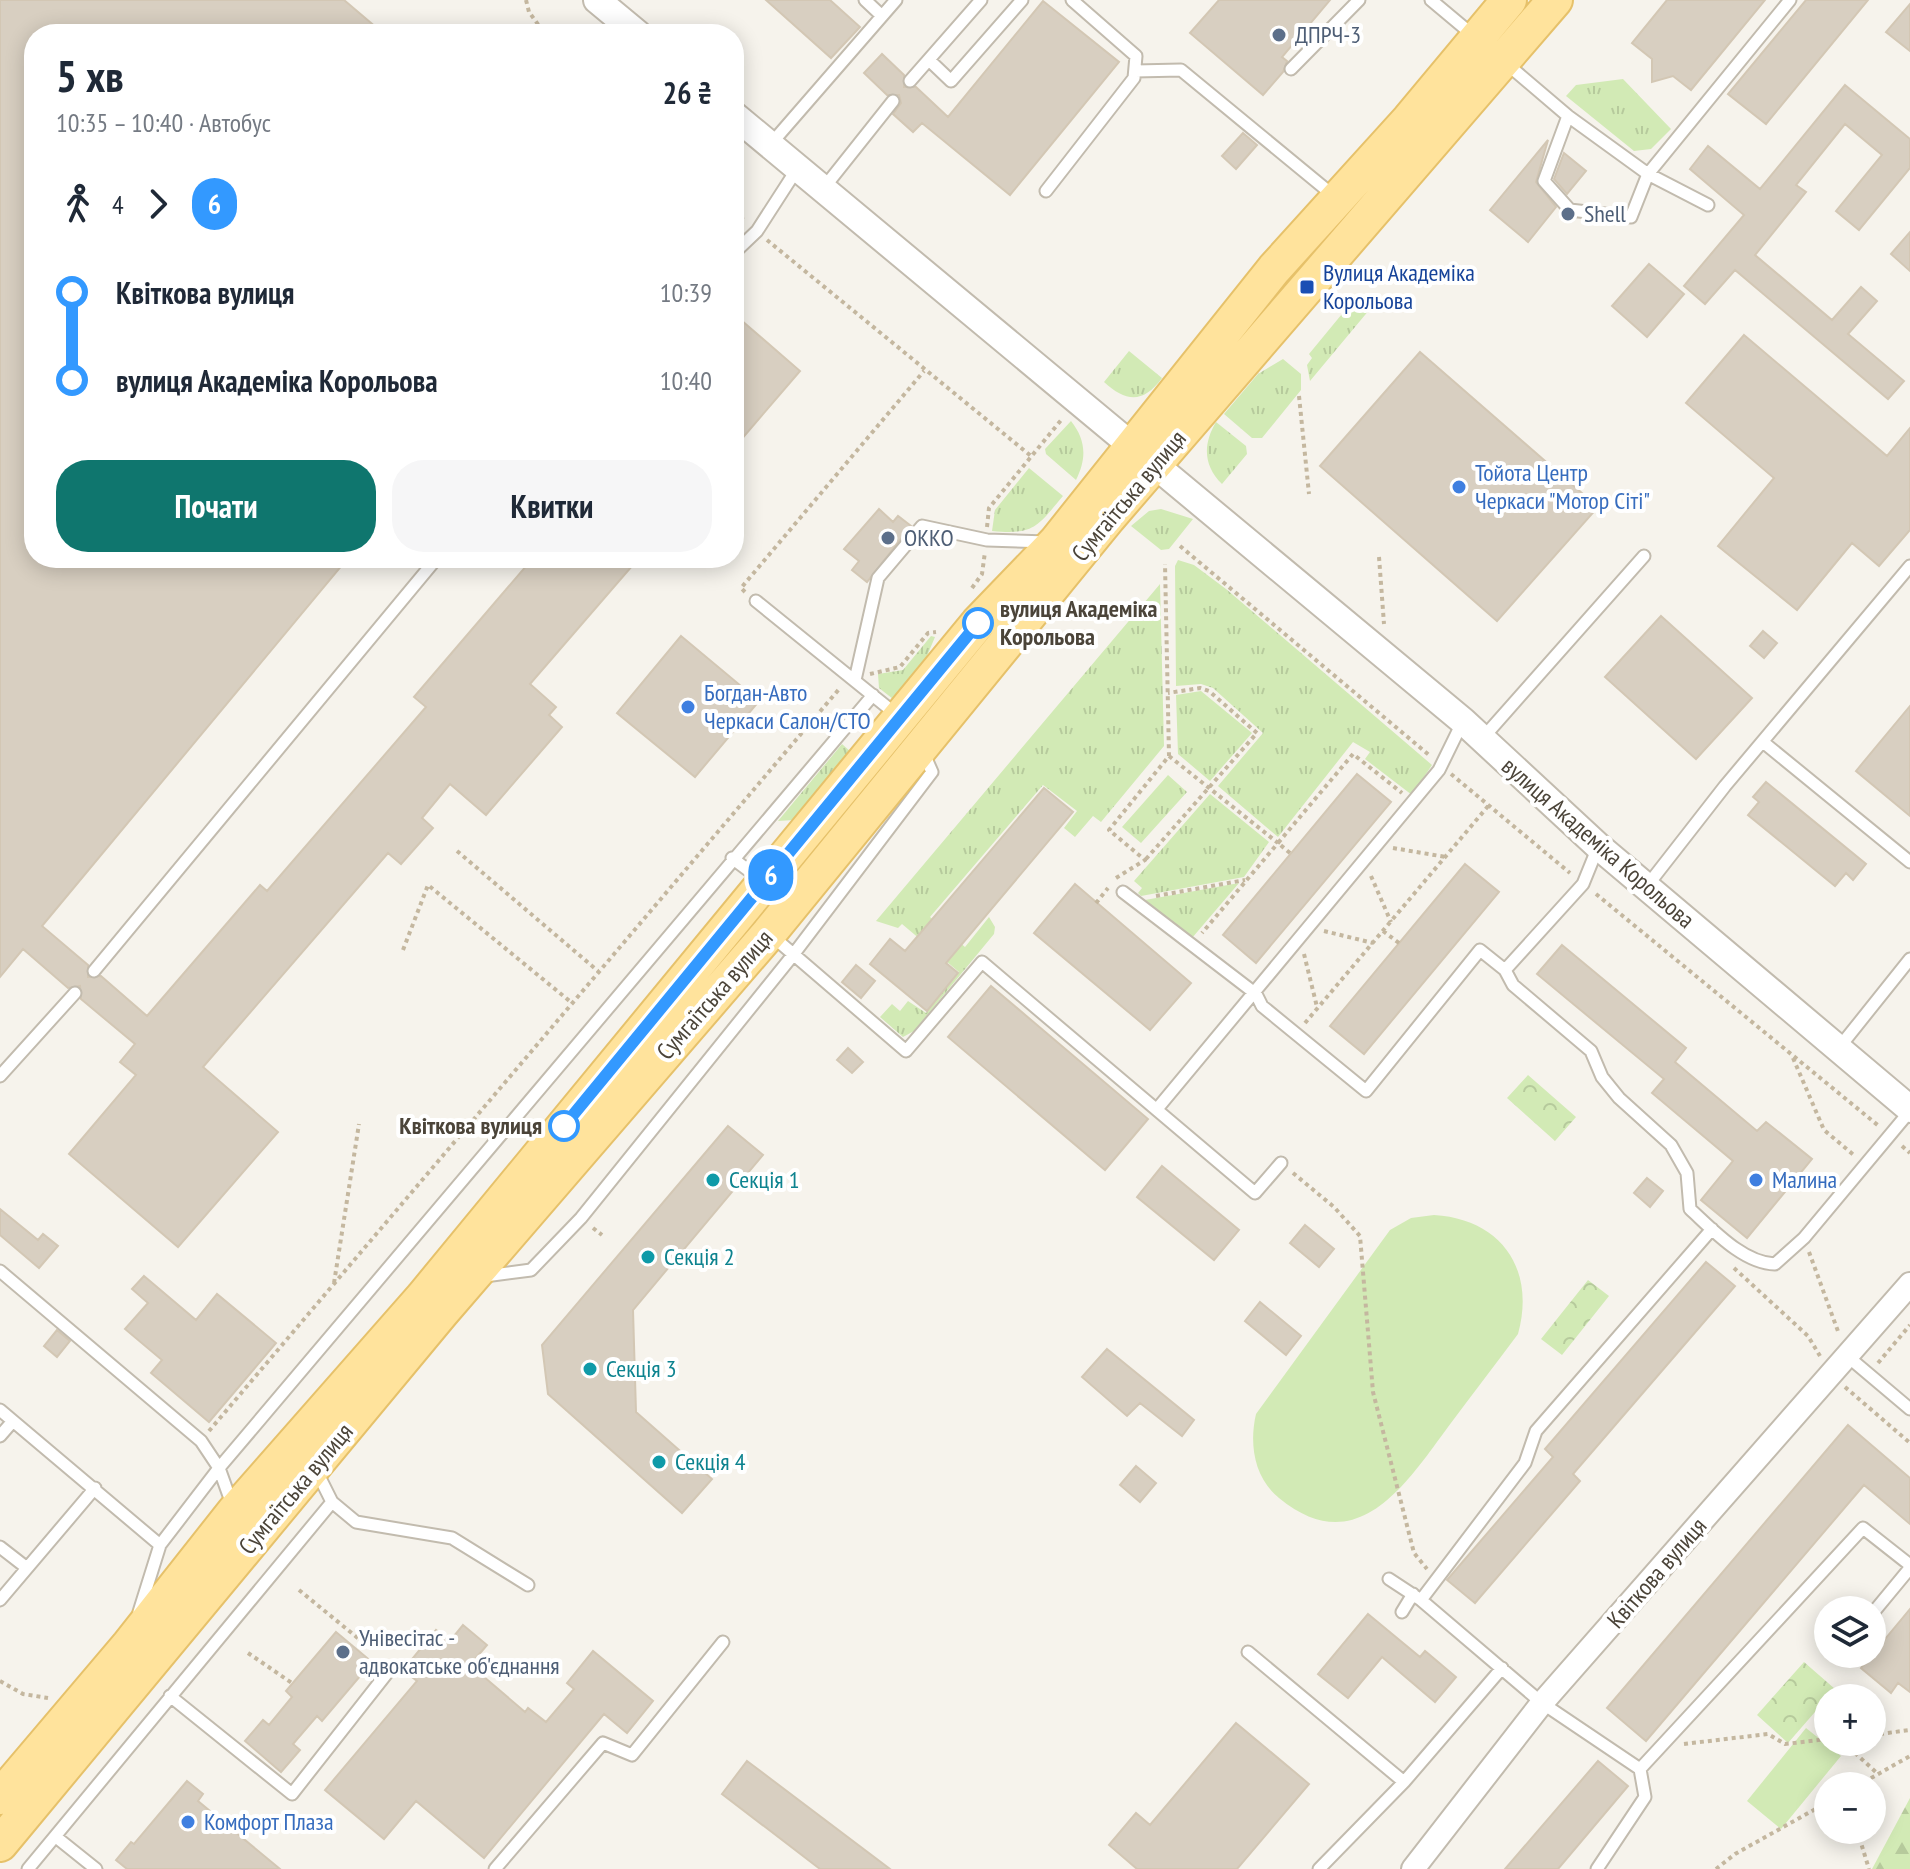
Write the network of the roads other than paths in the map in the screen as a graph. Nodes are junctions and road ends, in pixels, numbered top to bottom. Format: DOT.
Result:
graph roads {
  1 [pos="597,0"];
  2 [pos="865,0"];
  3 [pos="896,0"];
  4 [pos="981,0"];
  5 [pos="1022,0"];
  6 [pos="1072,0"];
  7 [pos="1359,0"];
  8 [pos="1431,0"];
  9 [pos="1509,0"];
  10 [pos="1555,0"];
  11 [pos="1790,0"];
  12 [pos="882,16"];
  13 [pos="626,24"];
  14 [pos="1477,39"];
  15 [pos="929,60"];
  16 [pos="1503,61"];
  17 [pos="1291,69"];
  18 [pos="1135,71"];
  19 [pos="910,81"];
  20 [pos="893,101"];
  21 [pos="1568,116"];
  22 [pos="744,123"];
  23 [pos="770,145"];
  24 [pos="797,169"];
  25 [pos="1648,174"];
  26 [pos="823,190"];
  27 [pos="1046,191"];
  28 [pos="1337,199"];
  29 [pos="1708,205"];
  30 [pos="744,243"];
  31 [pos="1143,456"];
  32 [pos="1056,542"];
  33 [pos="1644,556"];
  34 [pos="1910,566"];
  35 [pos="429,568"];
  36 [pos="756,601"];
  37 [pos="855,680"];
  38 [pos="873,695"];
  39 [pos="901,718"];
  40 [pos="1472,730"];
  41 [pos="1763,742"];
  42 [pos="1598,846"];
  43 [pos="732,858"];
  44 [pos="1910,862"];
  45 [pos="765,882"];
  46 [pos="1646,887"];
  47 [pos="1123,892"];
  48 [pos="781,944"];
  49 [pos="1910,959"];
  50 [pos="1505,970"];
  51 [pos="94,971"];
  52 [pos="75,993"];
  53 [pos="1256,994"];
  54 [pos="1838,1049"];
  55 [pos="0,1076"];
  56 [pos="1157,1109"];
  57 [pos="1910,1110"];
  58 [pos="1281,1163"];
  59 [pos="1712,1229"];
  60 [pos="0,1271"];
  61 [pos="1910,1284"];
  62 [pos="1846,1355"];
  63 [pos="382,1365"];
  64 [pos="1910,1409"];
  65 [pos="0,1410"];
  66 [pos="13,1421"];
  67 [pos="0,1436"];
  68 [pos="315,1467"];
  69 [pos="219,1468"];
  70 [pos="95,1488"];
  71 [pos="332,1502"];
  72 [pos="234,1512"];
  73 [pos="160,1545"];
  74 [pos="0,1547"];
  75 [pos="1910,1566"];
  76 [pos="27,1568"];
  77 [pos="1389,1579"];
  78 [pos="528,1585"];
  79 [pos="1886,1596"];
  80 [pos="1417,1597"];
  81 [pos="0,1600"];
  82 [pos="1402,1612"];
  83 [pos="723,1642"];
  84 [pos="129,1645"];
  85 [pos="1248,1652"];
  86 [pos="391,1668"];
  87 [pos="1502,1668"];
  88 [pos="170,1696"];
  89 [pos="1542,1703"];
  90 [pos="1640,1769"];
  91 [pos="1404,1782"];
  92 [pos="0,1797"];
  93 [pos="56,1837"];
  94 [pos="0,1844"];
  95 [pos="28,1869"];
  96 [pos="96,1869"];
  97 [pos="495,1869"];
  98 [pos="1319,1869"];
  99 [pos="1413,1869"];
  100 [pos="1597,1869"];
  1 -- 13 [label="street"];
  2 -- 12 [label="lane"];
  3 -- 12 [label="lane"];
  4 -- 15 [label="lane"];
  5 -- 15 [label="lane"];
  6 -- 18 [label="lane"];
  7 -- 17 [label="lane"];
  8 -- 14 [label="lane"];
  9 -- 14 [label="main road, Сумгаїтська вулиця"];
  10 -- 16 [label="main road, Сумгаїтська вулиця"];
  11 -- 25 [label="lane"];
  12 -- 23 [label="lane"];
  14 -- 28 [label="main road, Сумгаїтська вулиця"];
  15 -- 19 [label="lane"];
  16 -- 21 [label="lane"];
  16 -- 31 [label="main road, Сумгаїтська вулиця"];
  18 -- 27 [label="lane"];
  18 -- 28 [label="lane"];
  20 -- 26 [label="lane"];
  21 -- 25 [label="lane"];
  21 -- 25 [label="lane"];
  22 -- 23 [label="street, вулиця Академіка Корольова"];
  23 -- 24 [label="street, вулиця Академіка Корольова"];
  24 -- 26 [label="street, вулиця Академіка Корольова"];
  24 -- 30 [label="lane"];
  25 -- 29 [label="lane"];
  26 -- 31 [label="street, вулиця Академіка Корольова"];
  28 -- 31 [label="main road, Сумгаїтська вулиця"];
  31 -- 32 [label="main road, Сумгаїтська вулиця"];
  31 -- 40 [label="street, вулиця Академіка Корольова"];
  31 -- 48 [label="main road, Сумгаїтська вулиця"];
  32 -- 37 [label="lane"];
  32 -- 39 [label="main road, Сумгаїтська вулиця"];
  33 -- 40 [label="lane"];
  34 -- 41 [label="lane"];
  35 -- 51 [label="lane"];
  36 -- 37 [label="lane"];
  37 -- 38 [label="lane"];
  38 -- 39 [label="lane"];
  38 -- 43 [label="lane"];
  39 -- 45 [label="main road, Сумгаїтська вулиця"];
  40 -- 42 [label="street, вулиця Академіка Корольова"];
  40 -- 53 [label="lane"];
  41 -- 44 [label="lane"];
  41 -- 46 [label="lane"];
  42 -- 46 [label="street, вулиця Академіка Корольова"];
  42 -- 50 [label="lane"];
  43 -- 45 [label="lane"];
  43 -- 69 [label="lane"];
  45 -- 63 [label="main road, Сумгаїтська вулиця"];
  46 -- 54 [label="street, вулиця Академіка Корольова"];
  47 -- 53 [label="lane"];
  48 -- 56 [label="lane"];
  48 -- 63 [label="main road, Сумгаїтська вулиця"];
  49 -- 54 [label="lane"];
  50 -- 53 [label="lane"];
  50 -- 59 [label="lane"];
  52 -- 55 [label="lane"];
  53 -- 56 [label="lane"];
  54 -- 57 [label="street, вулиця Академіка Корольова"];
  56 -- 58 [label="lane"];
  57 -- 59 [label="lane"];
  59 -- 80 [label="lane"];
  60 -- 69 [label="lane"];
  61 -- 62 [label="street, Квіткова вулиця"];
  62 -- 64 [label="lane"];
  62 -- 89 [label="street, Квіткова вулиця"];
  63 -- 68 [label="main road, Сумгаїтська вулиця"];
  63 -- 72 [label="main road, Сумгаїтська вулиця"];
  65 -- 66 [label="lane"];
  66 -- 67 [label="lane"];
  66 -- 70 [label="lane"];
  68 -- 71 [label="lane"];
  68 -- 94 [label="main road, Сумгаїтська вулиця"];
  69 -- 72 [label="lane"];
  69 -- 73 [label="lane"];
  70 -- 73 [label="lane"];
  70 -- 76 [label="lane"];
  71 -- 78 [label="lane"];
  71 -- 88 [label="lane"];
  72 -- 84 [label="main road, Сумгаїтська вулиця"];
  73 -- 84 [label="lane"];
  74 -- 76 [label="lane"];
  75 -- 79 [label="lane"];
  75 -- 90 [label="lane"];
  76 -- 81 [label="lane"];
  77 -- 80 [label="lane"];
  80 -- 82 [label="lane"];
  80 -- 87 [label="lane"];
  83 -- 97 [label="lane"];
  84 -- 92 [label="main road, Сумгаїтська вулиця"];
  85 -- 91 [label="lane"];
  86 -- 88 [label="lane"];
  87 -- 89 [label="lane"];
  87 -- 91 [label="lane"];
  88 -- 93 [label="lane"];
  89 -- 90 [label="lane"];
  89 -- 99 [label="street, Квіткова вулиця"];
  90 -- 100 [label="lane"];
  91 -- 98 [label="lane"];
  93 -- 95 [label="lane"];
  93 -- 96 [label="lane"];
}
